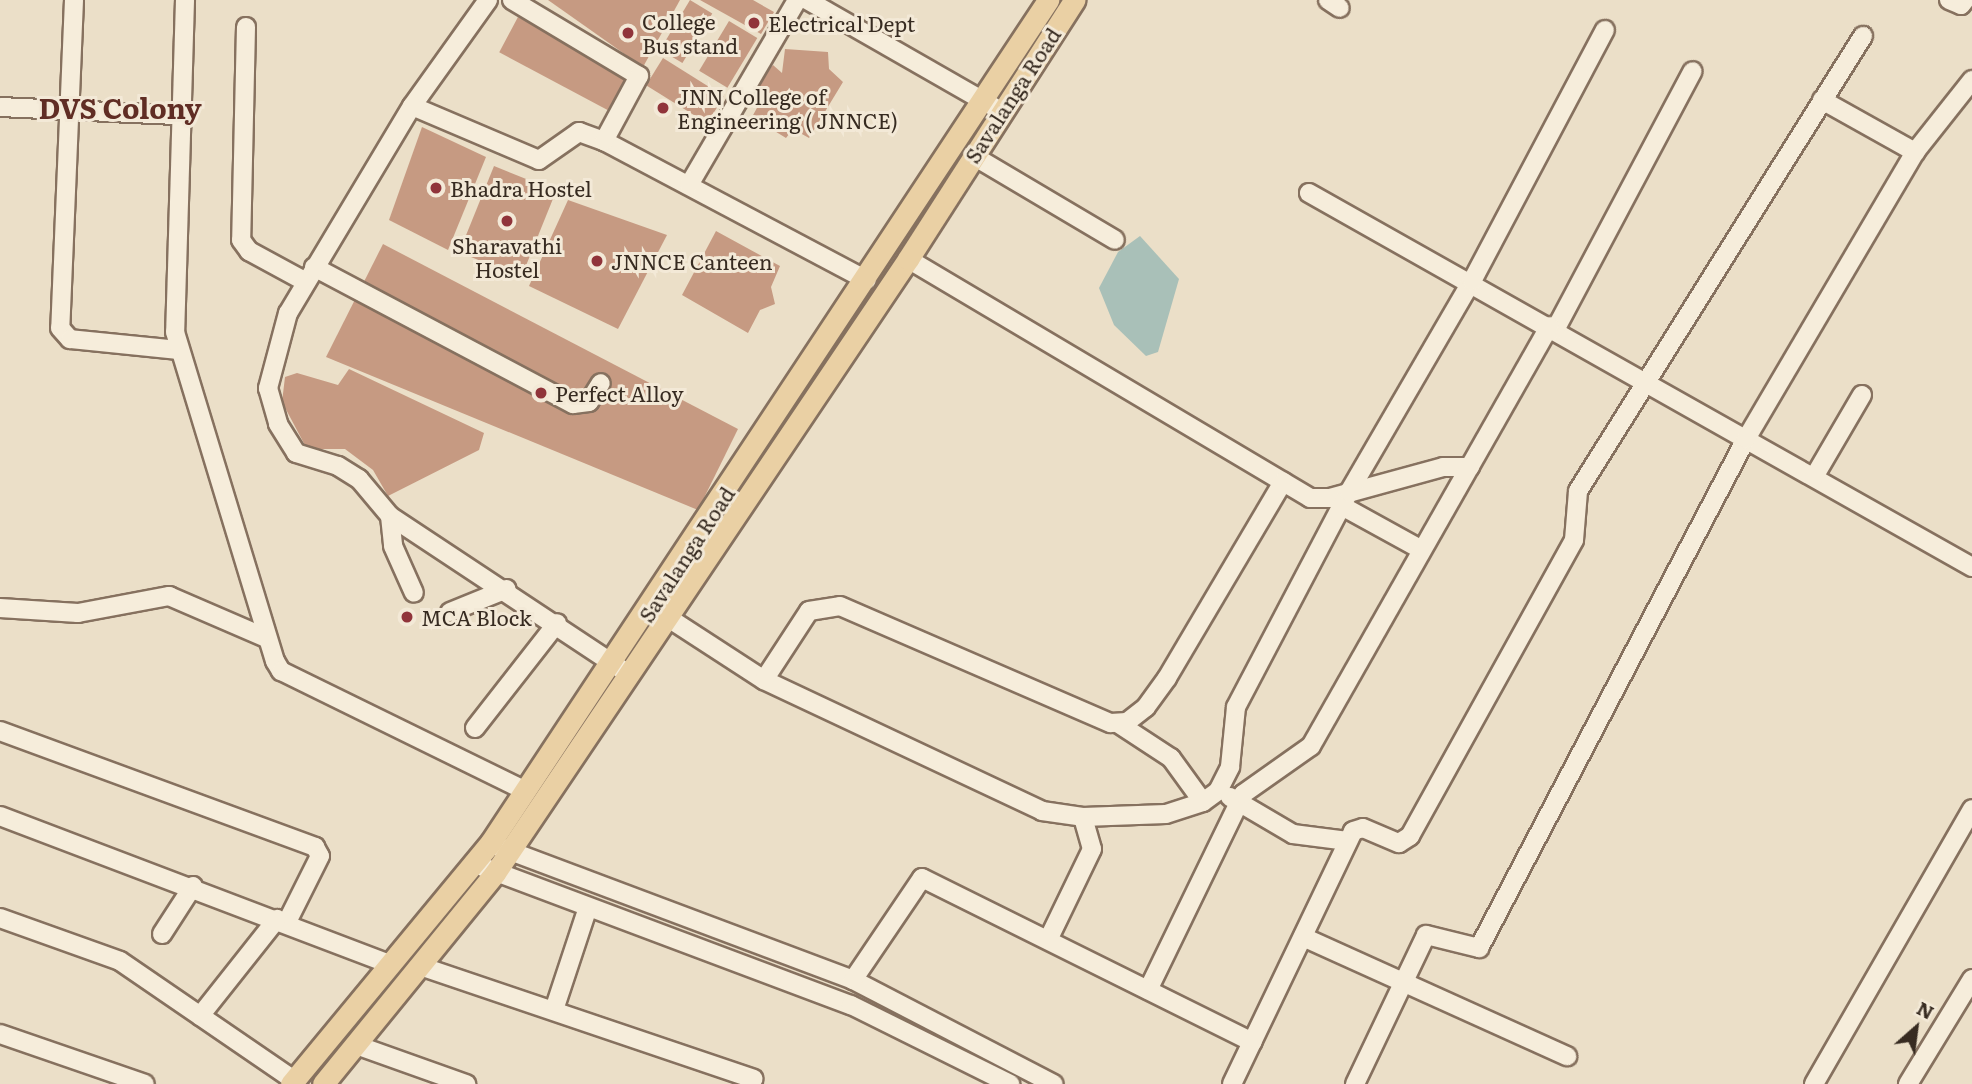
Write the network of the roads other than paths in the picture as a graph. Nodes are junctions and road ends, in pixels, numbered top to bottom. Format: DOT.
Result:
graph roads {
  1 [pos="74,0"];
  2 [pos="185,0"];
  3 [pos="488,0"];
  4 [pos="512,0"];
  5 [pos="797,0"];
  6 [pos="807,0"];
  7 [pos="1048,0"];
  8 [pos="1074,0"];
  9 [pos="1949,0"];
  10 [pos="1965,0"];
  11 [pos="246,27"];
  12 [pos="1605,30"];
  13 [pos="1863,36"];
  14 [pos="1693,71"];
  15 [pos="1972,80"];
  16 [pos="982,98"];
  17 [pos="1822,100"];
  18 [pos="412,106"];
  19 [pos="0,107"];
  20 [pos="72,111"];
  21 [pos="1001,111"];
  22 [pos="178,115"];
  23 [pos="604,141"];
  24 [pos="1915,152"];
  25 [pos="972,155"];
  26 [pos="690,185"];
  27 [pos="1309,193"];
  28 [pos="1115,240"];
  29 [pos="908,259"];
  30 [pos="310,274"];
  31 [pos="866,280"];
  32 [pos="1472,281"];
  33 [pos="1553,328"];
  34 [pos="179,351"];
  35 [pos="1645,382"];
  36 [pos="601,383"];
  37 [pos="1862,396"];
  38 [pos="1746,439"];
  39 [pos="1470,467"];
  40 [pos="1814,477"];
  41 [pos="1283,482"];
  42 [pos="1345,499"];
  43 [pos="390,516"];
  44 [pos="1422,550"];
  45 [pos="1972,567"];
  46 [pos="507,589"];
  47 [pos="414,593"];
  48 [pos="0,608"];
  49 [pos="450,612"];
  50 [pos="667,617"];
  51 [pos="556,623"];
  52 [pos="266,638"];
  53 [pos="622,669"];
  54 [pos="764,680"];
  55 [pos="1119,724"];
  56 [pos="475,728"];
  57 [pos="0,730"];
  58 [pos="526,791"];
  59 [pos="1210,797"];
  60 [pos="1239,802"];
  61 [pos="1972,809"];
  62 [pos="0,816"];
  63 [pos="1083,817"];
  64 [pos="1349,841"];
  65 [pos="500,847"];
  66 [pos="474,863"];
  67 [pos="495,873"];
  68 [pos="193,886"];
  69 [pos="588,907"];
  70 [pos="0,918"];
  71 [pos="282,920"];
  72 [pos="162,934"];
  73 [pos="1303,937"];
  74 [pos="1048,940"];
  75 [pos="392,965"];
  76 [pos="423,967"];
  77 [pos="1972,979"];
  78 [pos="853,980"];
  79 [pos="1404,982"];
  80 [pos="1148,990"];
  81 [pos="554,1010"];
  82 [pos="200,1016"];
  83 [pos="0,1034"];
  84 [pos="1252,1042"];
  85 [pos="359,1046"];
  86 [pos="1567,1056"];
  87 [pos="979,1077"];
  88 [pos="754,1079"];
  89 [pos="293,1082"];
  90 [pos="145,1084"];
  91 [pos="323,1084"];
  92 [pos="466,1084"];
  93 [pos="1010,1084"];
  94 [pos="1054,1084"];
  95 [pos="1232,1084"];
  96 [pos="1355,1084"];
  97 [pos="1814,1084"];
  98 [pos="1908,1084"];
  1 -- 20 [label="street"];
  2 -- 22 [label="street"];
  3 -- 18 [label="street"];
  4 -- 23 [label="street"];
  5 -- 26 [label="street"];
  6 -- 16 [label="street"];
  7 -- 16 [label="main road, Savalanga Road"];
  8 -- 21 [label="main road, Savalanga Road"];
  9 -- 10 [label="street"];
  11 -- 30 [label="street"];
  12 -- 32 [label="street"];
  13 -- 17 [label="street"];
  14 -- 33 [label="street"];
  15 -- 24 [label="street"];
  16 -- 21 [label="street"];
  16 -- 31 [label="main road, Savalanga Road"];
  17 -- 24 [label="street"];
  17 -- 35 [label="street"];
  18 -- 23 [label="street"];
  18 -- 30 [label="street"];
  19 -- 20 [label="street"];
  20 -- 22 [label="street"];
  20 -- 34 [label="street"];
  21 -- 25 [label="main road, Savalanga Road"];
  22 -- 34 [label="street"];
  23 -- 26 [label="street"];
  24 -- 38 [label="street"];
  25 -- 28 [label="street"];
  25 -- 29 [label="main road, Savalanga Road"];
  26 -- 31 [label="street"];
  27 -- 32 [label="street"];
  29 -- 41 [label="street"];
  29 -- 50 [label="main road, Savalanga Road"];
  30 -- 36 [label="street"];
  30 -- 43 [label="street"];
  31 -- 53 [label="main road, Savalanga Road"];
  32 -- 33 [label="street"];
  32 -- 42 [label="street"];
  33 -- 35 [label="street"];
  33 -- 39 [label="street"];
  34 -- 52 [label="street"];
  35 -- 38 [label="street"];
  35 -- 64 [label="street"];
  37 -- 40 [label="street"];
  38 -- 40 [label="street"];
  38 -- 79 [label="street"];
  39 -- 42 [label="street"];
  39 -- 44 [label="street"];
  40 -- 45 [label="street"];
  41 -- 42 [label="street"];
  41 -- 55 [label="street"];
  42 -- 44 [label="street"];
  42 -- 59 [label="street"];
  43 -- 46 [label="street"];
  43 -- 47 [label="street"];
  44 -- 60 [label="street"];
  46 -- 49 [label="street"];
  46 -- 51 [label="street"];
  48 -- 52 [label="street"];
  50 -- 53 [label="main road, Savalanga Road"];
  50 -- 54 [label="street"];
  51 -- 53 [label="street"];
  51 -- 56 [label="street"];
  52 -- 58 [label="street"];
  53 -- 58 [label="main road, Savalanga Road"];
  53 -- 65 [label="main road, Savalanga Road"];
  54 -- 55 [label="street"];
  54 -- 63 [label="street"];
  55 -- 59 [label="street"];
  57 -- 71 [label="street"];
  58 -- 65 [label="main road, Savalanga Road"];
  59 -- 60 [label="street"];
  59 -- 63 [label="street"];
  60 -- 64 [label="street"];
  60 -- 80 [label="street"];
  61 -- 97 [label="street"];
  62 -- 68 [label="street"];
  63 -- 74 [label="street"];
  64 -- 73 [label="street"];
  65 -- 66 [label="main road, Savalanga Road"];
  65 -- 67 [label="main road, Savalanga Road"];
  65 -- 78 [label="street"];
  66 -- 67 [label="street"];
  66 -- 75 [label="main road, Savalanga Road"];
  67 -- 69 [label="street"];
  67 -- 76 [label="main road, Savalanga Road"];
  68 -- 71 [label="street"];
  68 -- 72 [label="street"];
  69 -- 81 [label="street"];
  69 -- 87 [label="street"];
  70 -- 82 [label="street"];
  71 -- 75 [label="street"];
  71 -- 82 [label="street"];
  73 -- 79 [label="street"];
  73 -- 84 [label="street"];
  74 -- 78 [label="street"];
  74 -- 80 [label="street"];
  75 -- 89 [label="main road, Savalanga Road"];
  76 -- 81 [label="street"];
  76 -- 85 [label="main road, Savalanga Road"];
  77 -- 98 [label="street"];
  78 -- 94 [label="street"];
  79 -- 86 [label="street"];
  79 -- 96 [label="street"];
  80 -- 84 [label="street"];
  81 -- 88 [label="street"];
  82 -- 89 [label="street"];
  83 -- 90 [label="street"];
  84 -- 95 [label="street"];
  85 -- 91 [label="main road, Savalanga Road"];
  85 -- 92 [label="street"];
  87 -- 93 [label="street"];
}
